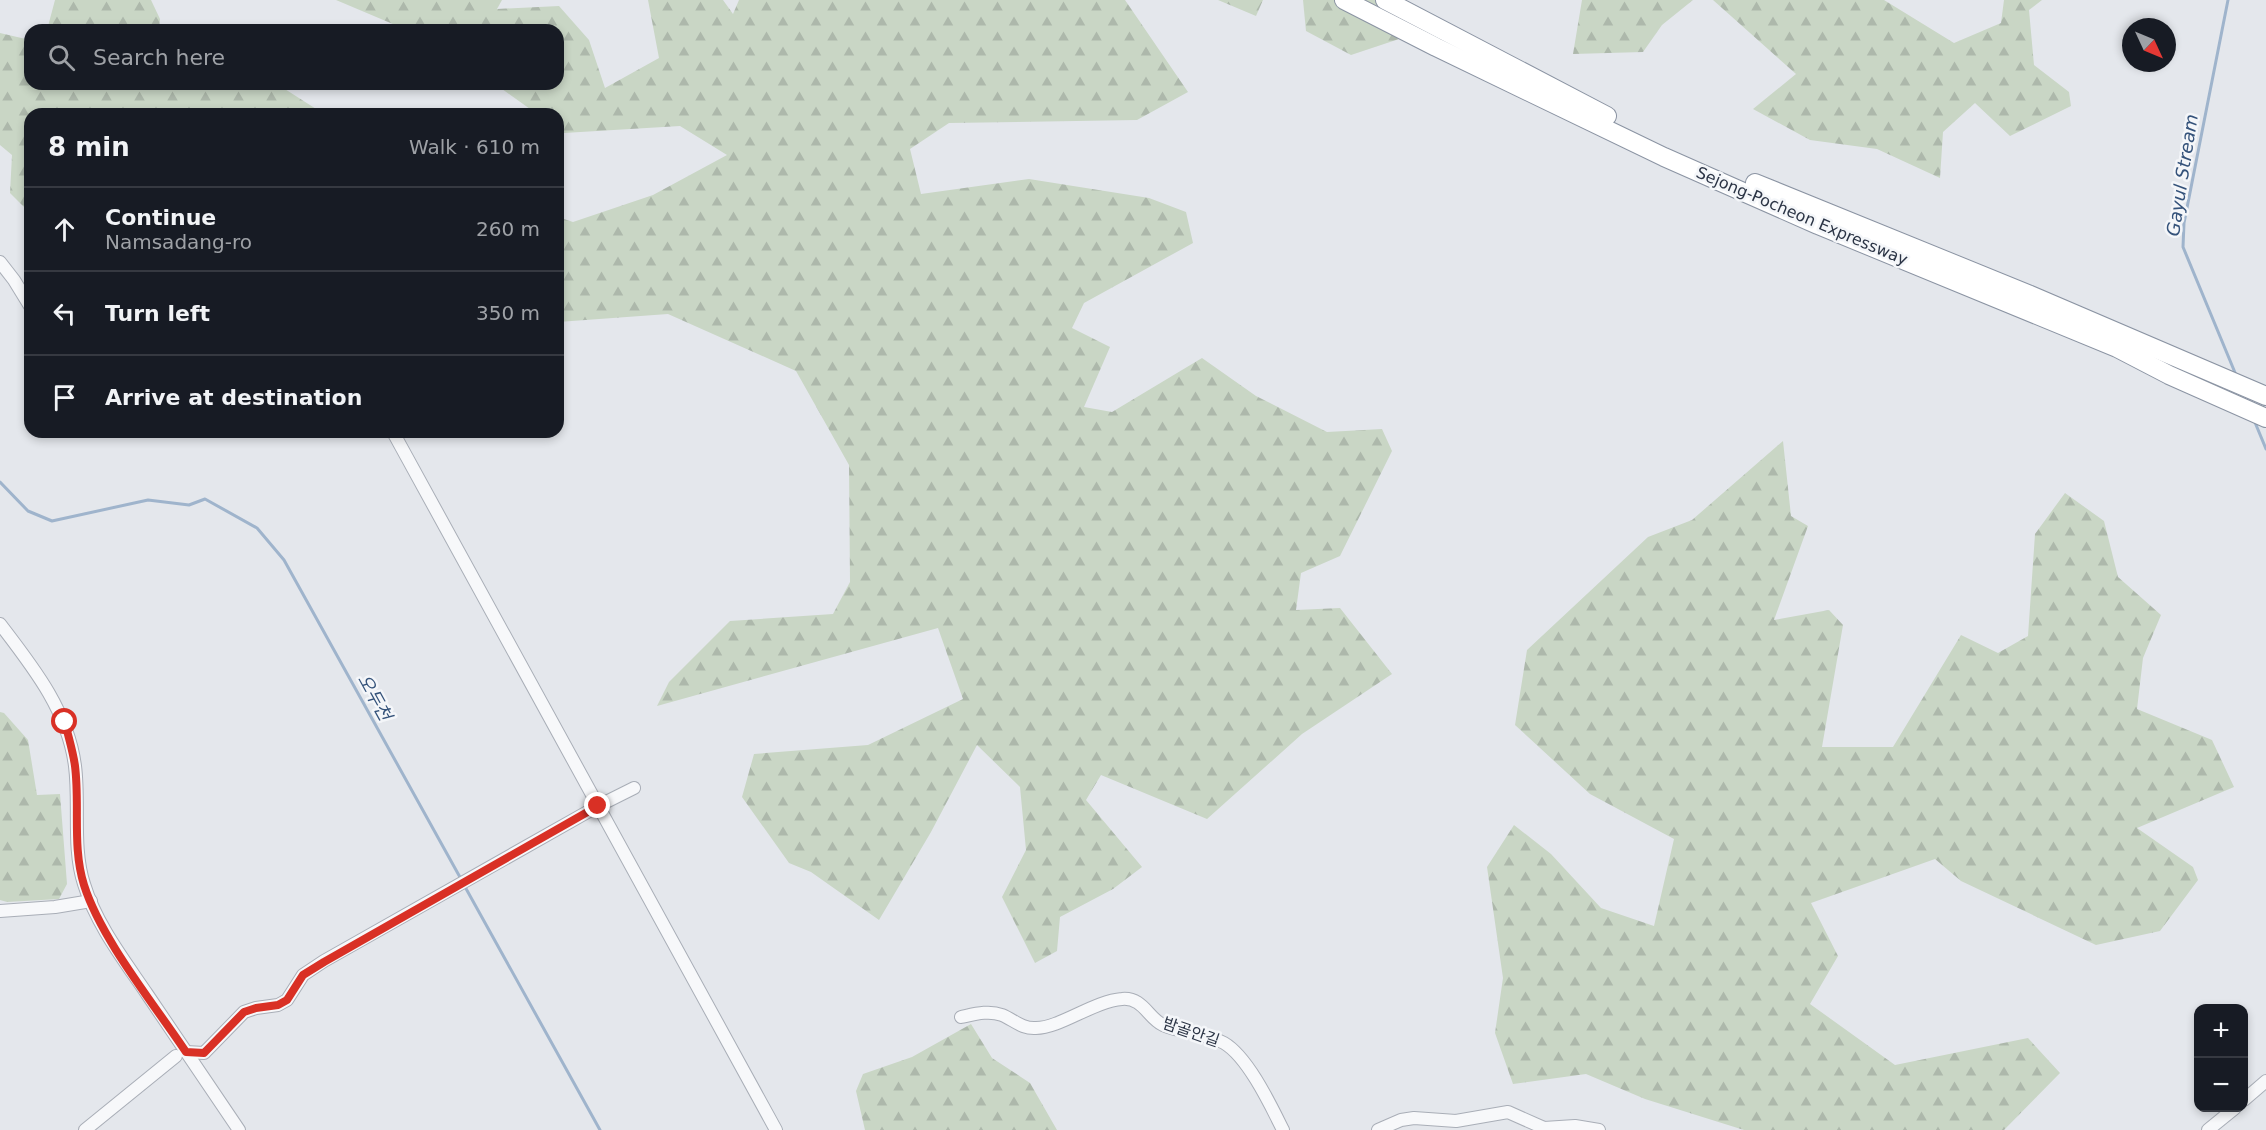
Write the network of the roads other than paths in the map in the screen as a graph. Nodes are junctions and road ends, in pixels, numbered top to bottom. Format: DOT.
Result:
graph roads {
  1 [pos="1344,0"];
  2 [pos="1385,0"];
  3 [pos="0,262"];
  4 [pos="24,296"];
  5 [pos="2266,396"];
  6 [pos="2266,418"];
  7 [pos="396,438"];
  8 [pos="0,624"];
  9 [pos="634,788"];
  10 [pos="598,806"];
  11 [pos="91,901"];
  12 [pos="0,911"];
  13 [pos="962,1017"];
  14 [pos="181,1054"];
  15 [pos="2266,1081"];
  16 [pos="2248,1097"];
  17 [pos="2229,1112"];
  18 [pos="86,1130"];
  19 [pos="239,1130"];
  20 [pos="776,1130"];
  21 [pos="1283,1130"];
  22 [pos="1378,1130"];
  23 [pos="1599,1130"];
  24 [pos="2208,1130"];
  1 -- 6 [label="highway, Sejong-Pocheon Expressway"];
  2 -- 5 [label="highway, Sejong-Pocheon Expressway"];
  3 -- 4 [label="street"];
  7 -- 10 [label="street"];
  8 -- 11 [label="street"];
  9 -- 10 [label="street"];
  10 -- 14 [label="street"];
  10 -- 20 [label="street"];
  11 -- 12 [label="street"];
  11 -- 14 [label="street"];
  13 -- 21 [label="street, 밤골안길"];
  14 -- 18 [label="street"];
  14 -- 19 [label="street"];
  15 -- 16 [label="street"];
  17 -- 24 [label="street"];
  22 -- 23 [label="street"];
}
